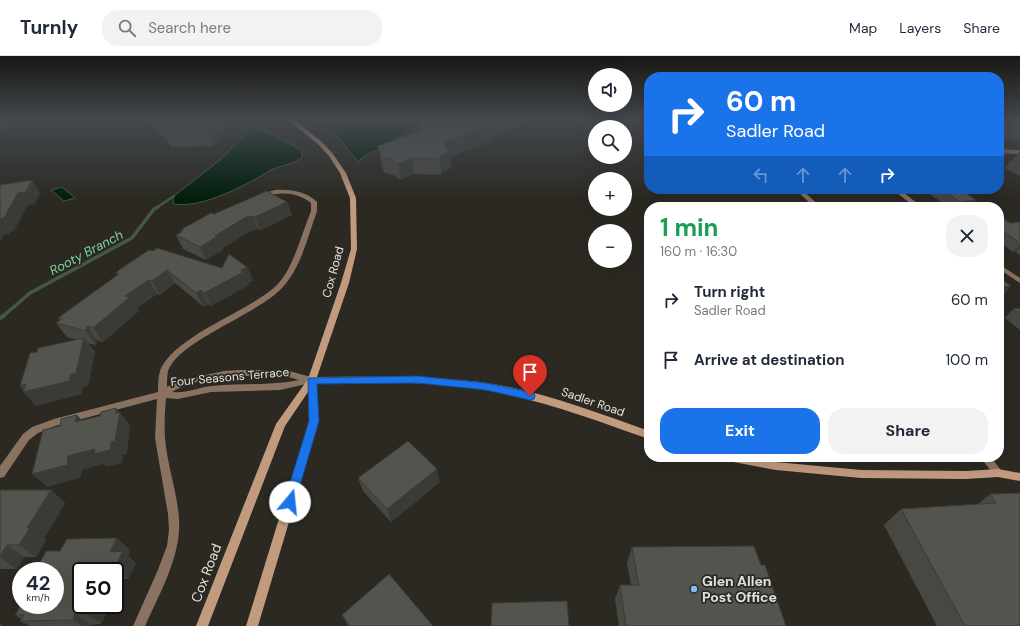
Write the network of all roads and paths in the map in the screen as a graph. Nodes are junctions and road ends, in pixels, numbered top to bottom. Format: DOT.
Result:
graph roads {
  1 [pos="324,147"];
  2 [pos="1004,152"];
  3 [pos="1020,152"];
  4 [pos="804,194"];
  5 [pos="901,194"];
  6 [pos="252,199"];
  7 [pos="812,202"];
  8 [pos="912,202"];
  9 [pos="1004,270"];
  10 [pos="1020,281"];
  11 [pos="312,380"];
  12 [pos="162,394"];
  13 [pos="644,433"];
  14 [pos="755,462"];
  15 [pos="989,462"];
  16 [pos="998,473"];
  17 [pos="0,474"];
  18 [pos="1020,477"];
  19 [pos="139,626"];
  20 [pos="202,626"];
  21 [pos="252,626"];
  1 -- 11 [label="main road, Cox Road"];
  2 -- 3 [label="street"];
  4 -- 7 [label="street"];
  5 -- 8 [label="street"];
  6 -- 12 [label="street, Four Seasons Terrace"];
  9 -- 10 [label="street"];
  11 -- 12 [label="street, Four Seasons Terrace"];
  11 -- 12 [label="street, Four Seasons Terrace"];
  11 -- 13 [label="main road, Sadler Road"];
  11 -- 20 [label="main road, Cox Road"];
  11 -- 21 [label="main road, Cox Road"];
  12 -- 17 [label="street, Four Seasons Terrace"];
  12 -- 19 [label="street, Four Seasons Terrace"];
  14 -- 16 [label="main road"];
  15 -- 16 [label="street"];
  16 -- 18 [label="main road"];
}
